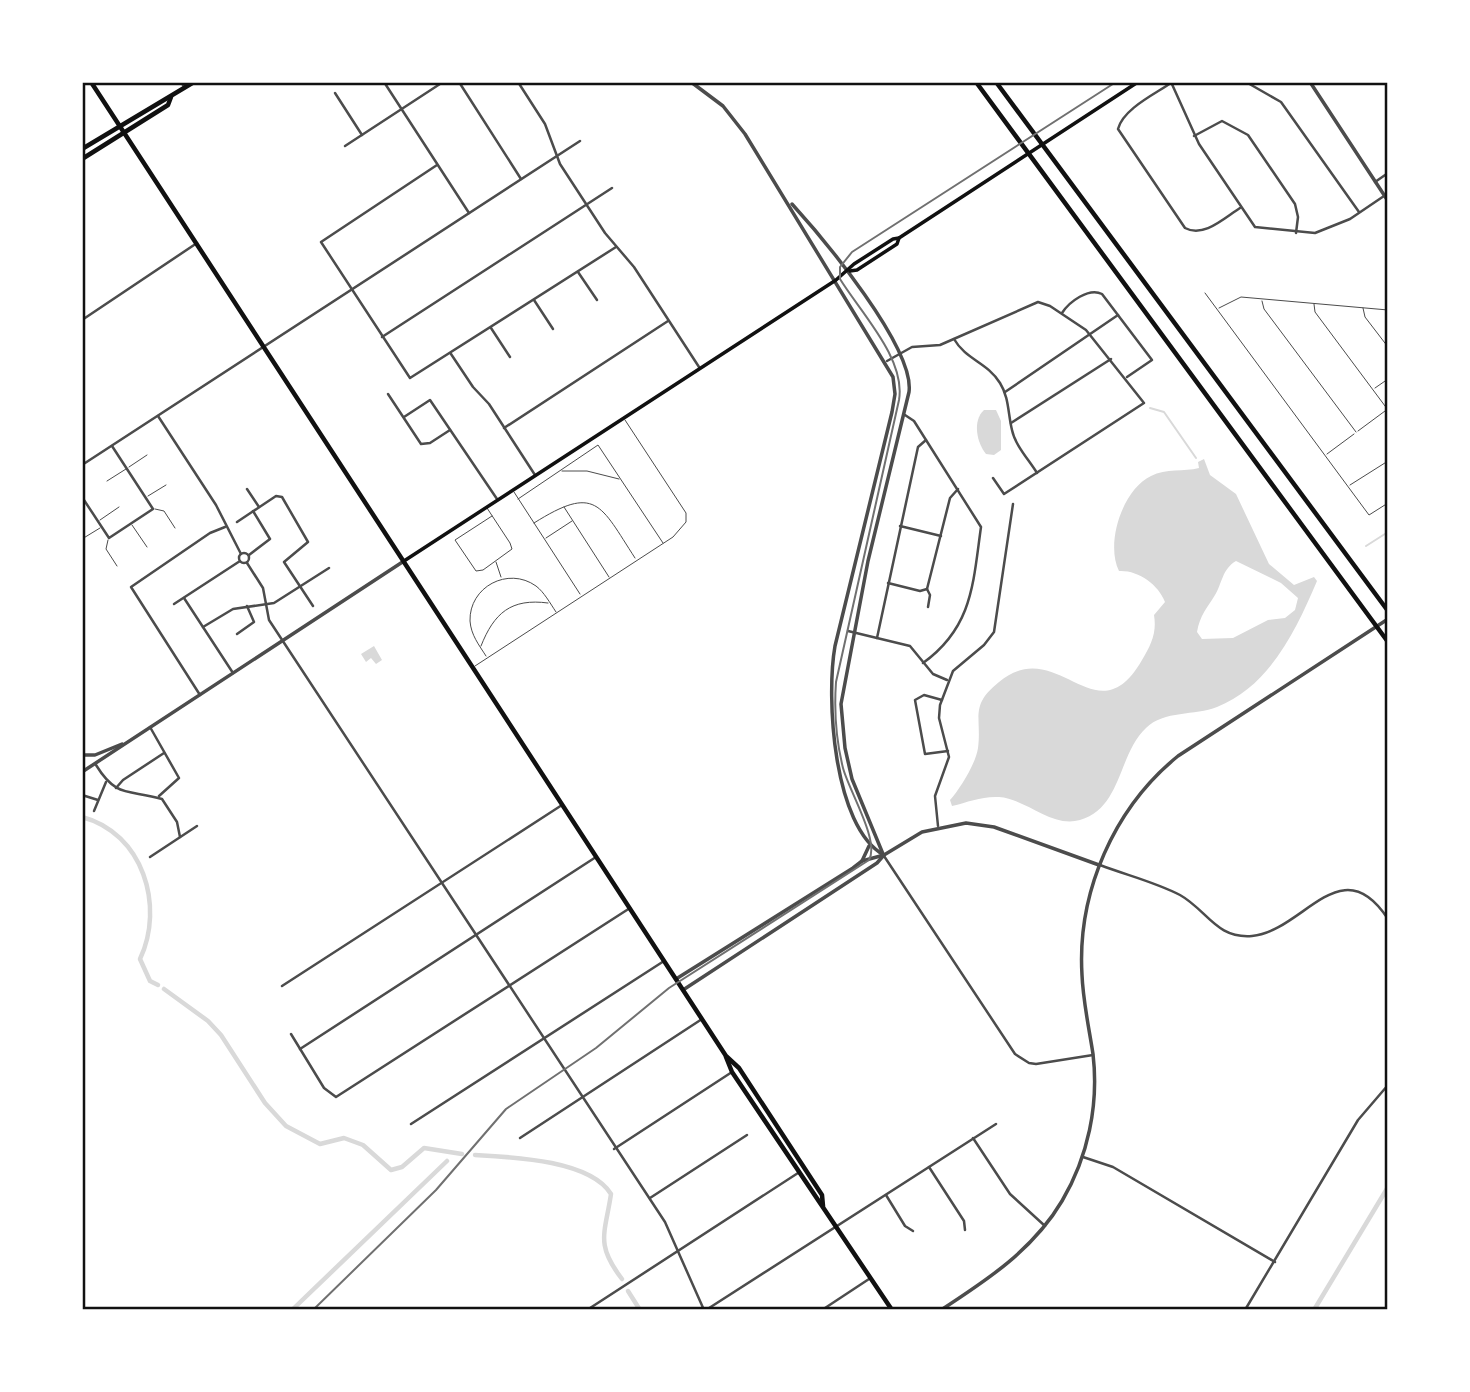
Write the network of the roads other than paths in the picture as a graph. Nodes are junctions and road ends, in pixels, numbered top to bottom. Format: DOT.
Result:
graph roads {
  1 [pos="91,82"];
  2 [pos="181,82"];
  3 [pos="194,82"];
  4 [pos="384,82"];
  5 [pos="443,82"];
  6 [pos="459,82"];
  7 [pos="518,82"];
  8 [pos="691,82"];
  9 [pos="976,82"];
  10 [pos="996,82"];
  11 [pos="1138,82"];
  12 [pos="1246,82"];
  13 [pos="1261,82"];
  14 [pos="1310,82"];
  15 [pos="1171,83"];
  16 [pos="185,88"];
  17 [pos="1258,88"];
  18 [pos="335,93"];
  19 [pos="171,97"];
  20 [pos="401,110"];
  21 [pos="120,125"];
  22 [pos="125,133"];
  23 [pos="362,135"];
  24 [pos="1194,136"];
  25 [pos="580,141"];
  26 [pos="345,146"];
  27 [pos="82,149"];
  28 [pos="556,156"];
  29 [pos="82,159"];
  30 [pos="437,164"];
  31 [pos="1388,173"];
  32 [pos="522,179"];
  33 [pos="1375,182"];
  34 [pos="612,188"];
  35 [pos="1384,195"];
  36 [pos="788,200"];
  37 [pos="1388,201"];
  38 [pos="586,204"];
  39 [pos="1240,208"];
  40 [pos="1359,212"];
  41 [pos="469,213"];
  42 [pos="1296,233"];
  43 [pos="197,243"];
  44 [pos="616,247"];
  45 [pos="578,272"];
  46 [pos="848,272"];
  47 [pos="836,280"];
  48 [pos="351,290"];
  49 [pos="1205,293"];
  50 [pos="1262,299"];
  51 [pos="534,300"];
  52 [pos="597,300"];
  53 [pos="1314,304"];
  54 [pos="1363,308"];
  55 [pos="1217,310"];
  56 [pos="1388,310"];
  57 [pos="1062,313"];
  58 [pos="1118,315"];
  59 [pos="82,320"];
  60 [pos="669,321"];
  61 [pos="491,328"];
  62 [pos="553,329"];
  63 [pos="1091,335"];
  64 [pos="382,337"];
  65 [pos="954,338"];
  66 [pos="264,346"];
  67 [pos="1388,347"];
  68 [pos="901,353"];
  69 [pos="451,354"];
  70 [pos="510,357"];
  71 [pos="1111,359"];
  72 [pos="887,361"];
  73 [pos="700,368"];
  74 [pos="1126,378"];
  75 [pos="1388,379"];
  76 [pos="1373,390"];
  77 [pos="1005,392"];
  78 [pos="388,394"];
  79 [pos="1387,410"];
  80 [pos="902,414"];
  81 [pos="158,416"];
  82 [pos="404,417"];
  83 [pos="624,418"];
  84 [pos="1010,423"];
  85 [pos="504,428"];
  86 [pos="450,430"];
  87 [pos="1356,432"];
  88 [pos="926,440"];
  89 [pos="112,446"];
  90 [pos="147,455"];
  91 [pos="1325,455"];
  92 [pos="1388,461"];
  93 [pos="82,465"];
  94 [pos="127,468"];
  95 [pos="560,471"];
  96 [pos="1037,472"];
  97 [pos="535,475"];
  98 [pos="993,478"];
  99 [pos="621,480"];
  100 [pos="107,481"];
  101 [pos="166,485"];
  102 [pos="1349,487"];
  103 [pos="247,489"];
  104 [pos="958,489"];
  105 [pos="512,490"];
  106 [pos="82,497"];
  107 [pos="146,498"];
  108 [pos="518,499"];
  109 [pos="497,500"];
  110 [pos="1013,503"];
  111 [pos="1388,503"];
  112 [pos="563,505"];
  113 [pos="119,507"];
  114 [pos="259,507"];
  115 [pos="486,507"];
  116 [pos="153,509"];
  117 [pos="253,511"];
  118 [pos="492,516"];
  119 [pos="98,521"];
  120 [pos="572,521"];
  121 [pos="237,522"];
  122 [pos="131,523"];
  123 [pos="534,523"];
  124 [pos="900,526"];
  125 [pos="102,527"];
  126 [pos="225,527"];
  127 [pos="175,528"];
  128 [pos="940,536"];
  129 [pos="109,538"];
  130 [pos="82,539"];
  131 [pos="544,539"];
  132 [pos="663,543"];
  133 [pos="147,547"];
  134 [pos="242,554"];
  135 [pos="249,555"];
  136 [pos="636,560"];
  137 [pos="240,561"];
  138 [pos="404,561"];
  139 [pos="496,562"];
  140 [pos="247,563"];
  141 [pos="117,566"];
  142 [pos="329,568"];
  143 [pos="610,578"];
  144 [pos="502,579"];
  145 [pos="888,583"];
  146 [pos="300,587"];
  147 [pos="927,589"];
  148 [pos="581,596"];
  149 [pos="184,598"];
  150 [pos="550,603"];
  151 [pos="174,604"];
  152 [pos="265,604"];
  153 [pos="247,606"];
  154 [pos="313,606"];
  155 [pos="928,607"];
  156 [pos="1388,611"];
  157 [pos="556,612"];
  158 [pos="1388,619"];
  159 [pos="203,627"];
  160 [pos="850,632"];
  161 [pos="237,634"];
  162 [pos="877,638"];
  163 [pos="283,641"];
  164 [pos="1388,642"];
  165 [pos="481,648"];
  166 [pos="487,657"];
  167 [pos="923,663"];
  168 [pos="473,667"];
  169 [pos="233,673"];
  170 [pos="948,680"];
  171 [pos="200,695"];
  172 [pos="942,700"];
  173 [pos="150,727"];
  174 [pos="124,744"];
  175 [pos="949,751"];
  176 [pos="164,752"];
  177 [pos="83,754"];
  178 [pos="94,762"];
  179 [pos="83,771"];
  180 [pos="106,782"];
  181 [pos="116,788"];
  182 [pos="82,794"];
  183 [pos="159,798"];
  184 [pos="98,800"];
  185 [pos="562,805"];
  186 [pos="94,811"];
  187 [pos="197,826"];
  188 [pos="938,827"];
  189 [pos="180,837"];
  190 [pos="869,846"];
  191 [pos="884,855"];
  192 [pos="150,857"];
  193 [pos="596,857"];
  194 [pos="862,861"];
  195 [pos="1100,866"];
  196 [pos="441,883"];
  197 [pos="630,908"];
  198 [pos="1388,919"];
  199 [pos="475,935"];
  200 [pos="664,961"];
  201 [pos="676,979"];
  202 [pos="282,986"];
  203 [pos="509,987"];
  204 [pos="683,990"];
  205 [pos="702,1019"];
  206 [pos="290,1034"];
  207 [pos="543,1039"];
  208 [pos="300,1049"];
  209 [pos="1093,1055"];
  210 [pos="726,1056"];
  211 [pos="732,1072"];
  212 [pos="1388,1085"];
  213 [pos="581,1099"];
  214 [pos="411,1124"];
  215 [pos="996,1124"];
  216 [pos="747,1135"];
  217 [pos="520,1138"];
  218 [pos="974,1139"];
  219 [pos="614,1149"];
  220 [pos="1083,1157"];
  221 [pos="929,1167"];
  222 [pos="797,1173"];
  223 [pos="886,1195"];
  224 [pos="650,1198"];
  225 [pos="823,1206"];
  226 [pos="836,1224"];
  227 [pos="1045,1226"];
  228 [pos="965,1230"];
  229 [pos="913,1231"];
  230 [pos="678,1251"];
  231 [pos="1275,1262"];
  232 [pos="871,1278"];
  233 [pos="587,1310"];
  234 [pos="705,1310"];
  235 [pos="822,1310"];
  236 [pos="892,1310"];
  237 [pos="941,1310"];
  238 [pos="1245,1310"];
  1 -- 21 [label="main road"];
  2 -- 16 [label="street"];
  3 -- 16 [label="main road"];
  4 -- 20 [label="street"];
  5 -- 20 [label="street"];
  6 -- 32 [label="street"];
  7 -- 28 [label="street"];
  8 -- 36 [label="street"];
  9 -- 164 [label="main road"];
  10 -- 156 [label="main road"];
  11 -- 46 [label="main road"];
  12 -- 17 [label="street"];
  13 -- 17 [label="street"];
  14 -- 33 [label="street"];
  15 -- 24 [label="street"];
  15 -- 39 [label="street"];
  16 -- 19 [label="main road"];
  17 -- 40 [label="street"];
  18 -- 23 [label="street"];
  19 -- 21 [label="main road"];
  19 -- 22 [label="main road"];
  20 -- 23 [label="street"];
  20 -- 30 [label="street"];
  21 -- 22 [label="main road"];
  21 -- 27 [label="main road"];
  22 -- 29 [label="main road"];
  22 -- 43 [label="main road"];
  23 -- 26 [label="street"];
  24 -- 39 [label="street"];
  24 -- 42 [label="street"];
  25 -- 28 [label="street"];
  28 -- 32 [label="street"];
  28 -- 38 [label="street"];
  30 -- 41 [label="street"];
  30 -- 48 [label="street"];
  31 -- 33 [label="street"];
  32 -- 41 [label="street"];
  33 -- 35 [label="street"];
  34 -- 38 [label="street"];
  35 -- 37 [label="street"];
  35 -- 40 [label="street"];
  36 -- 46 [label="street"];
  36 -- 47 [label="street"];
  38 -- 44 [label="street"];
  38 -- 64 [label="street"];
  39 -- 42 [label="street"];
  40 -- 42 [label="street"];
  41 -- 48 [label="street"];
  43 -- 59 [label="street"];
  43 -- 66 [label="main road"];
  44 -- 45 [label="street"];
  44 -- 60 [label="street"];
  45 -- 51 [label="street"];
  45 -- 52 [label="street"];
  46 -- 47 [label="main road"];
  46 -- 68 [label="street"];
  47 -- 72 [label="street"];
  47 -- 73 [label="main road"];
  48 -- 64 [label="street"];
  48 -- 66 [label="street"];
  49 -- 55 [label="lane"];
  50 -- 53 [label="lane"];
  50 -- 55 [label="lane"];
  50 -- 87 [label="lane"];
  51 -- 61 [label="street"];
  51 -- 62 [label="street"];
  53 -- 54 [label="lane"];
  53 -- 76 [label="lane"];
  54 -- 56 [label="lane"];
  54 -- 67 [label="lane"];
  55 -- 91 [label="lane"];
  57 -- 58 [label="street"];
  57 -- 63 [label="street"];
  57 -- 65 [label="street"];
  58 -- 63 [label="street"];
  58 -- 74 [label="street"];
  60 -- 73 [label="street"];
  60 -- 85 [label="street"];
  61 -- 69 [label="street"];
  61 -- 70 [label="street"];
  63 -- 71 [label="street"];
  63 -- 77 [label="street"];
  64 -- 69 [label="street"];
  65 -- 68 [label="street"];
  65 -- 77 [label="street"];
  66 -- 81 [label="street"];
  66 -- 138 [label="main road"];
  68 -- 72 [label="street"];
  68 -- 80 [label="street"];
  69 -- 85 [label="street"];
  71 -- 74 [label="street"];
  71 -- 84 [label="street"];
  72 -- 190 [label="street"];
  73 -- 83 [label="main road"];
  74 -- 96 [label="street"];
  75 -- 76 [label="lane"];
  76 -- 79 [label="lane"];
  77 -- 84 [label="street"];
  78 -- 82 [label="street"];
  79 -- 87 [label="lane"];
  80 -- 88 [label="street"];
  80 -- 160 [label="street"];
  81 -- 89 [label="street"];
  81 -- 126 [label="street"];
  82 -- 86 [label="street"];
  82 -- 86 [label="street"];
  83 -- 97 [label="main road"];
  83 -- 132 [label="lane"];
  84 -- 96 [label="street"];
  85 -- 97 [label="street"];
  86 -- 109 [label="street"];
  87 -- 91 [label="lane"];
  88 -- 104 [label="street"];
  88 -- 124 [label="street"];
  89 -- 93 [label="street"];
  89 -- 94 [label="street"];
  90 -- 94 [label="lane"];
  91 -- 102 [label="lane"];
  92 -- 102 [label="lane"];
  94 -- 100 [label="lane"];
  94 -- 107 [label="street"];
  95 -- 99 [label="lane"];
  95 -- 99 [label="lane"];
  95 -- 108 [label="lane"];
  96 -- 98 [label="street"];
  97 -- 105 [label="main road"];
  99 -- 132 [label="lane"];
  101 -- 107 [label="lane"];
  102 -- 111 [label="lane"];
  103 -- 114 [label="street"];
  104 -- 128 [label="street"];
  104 -- 167 [label="street"];
  105 -- 108 [label="lane"];
  105 -- 109 [label="main road"];
  106 -- 119 [label="street"];
  107 -- 116 [label="street"];
  108 -- 123 [label="lane"];
  109 -- 115 [label="main road"];
  110 -- 170 [label="street"];
  112 -- 120 [label="lane"];
  112 -- 123 [label="lane"];
  112 -- 136 [label="lane"];
  113 -- 119 [label="lane"];
  114 -- 117 [label="street"];
  114 -- 146 [label="street"];
  115 -- 118 [label="lane"];
  115 -- 138 [label="main road"];
  116 -- 122 [label="street"];
  116 -- 127 [label="lane"];
  117 -- 121 [label="street"];
  117 -- 135 [label="street"];
  118 -- 139 [label="lane"];
  118 -- 139 [label="lane"];
  119 -- 125 [label="street"];
  120 -- 131 [label="lane"];
  120 -- 143 [label="lane"];
  122 -- 129 [label="street"];
  122 -- 133 [label="lane"];
  123 -- 131 [label="lane"];
  124 -- 128 [label="street"];
  124 -- 145 [label="street"];
  125 -- 129 [label="street"];
  125 -- 130 [label="lane"];
  126 -- 134 [label="street"];
  126 -- 171 [label="street"];
  128 -- 147 [label="street"];
  129 -- 141 [label="lane"];
  131 -- 148 [label="lane"];
  132 -- 136 [label="lane"];
  134 -- 135 [label="street"];
  134 -- 137 [label="street"];
  135 -- 140 [label="street"];
  136 -- 143 [label="lane"];
  137 -- 140 [label="street"];
  137 -- 149 [label="street"];
  138 -- 163 [label="street"];
  138 -- 168 [label="main road"];
  139 -- 144 [label="lane"];
  140 -- 152 [label="street"];
  142 -- 146 [label="street"];
  143 -- 148 [label="lane"];
  144 -- 150 [label="lane"];
  144 -- 165 [label="lane"];
  145 -- 147 [label="street"];
  145 -- 162 [label="street"];
  146 -- 152 [label="street"];
  146 -- 154 [label="street"];
  147 -- 155 [label="street"];
  148 -- 157 [label="lane"];
  149 -- 151 [label="street"];
  149 -- 159 [label="street"];
  150 -- 157 [label="lane"];
  150 -- 165 [label="lane"];
  152 -- 153 [label="street"];
  152 -- 163 [label="street"];
  153 -- 159 [label="street"];
  153 -- 161 [label="street"];
  157 -- 166 [label="lane"];
  158 -- 195 [label="street"];
  159 -- 169 [label="street"];
  160 -- 162 [label="street"];
  160 -- 191 [label="street"];
  162 -- 167 [label="street"];
  163 -- 169 [label="street"];
  163 -- 196 [label="street"];
  165 -- 166 [label="lane"];
  166 -- 168 [label="lane"];
  167 -- 170 [label="street"];
  168 -- 185 [label="main road"];
  169 -- 171 [label="street"];
  170 -- 172 [label="street"];
  171 -- 173 [label="street"];
  172 -- 175 [label="street"];
  172 -- 175 [label="street"];
  173 -- 174 [label="street"];
  173 -- 176 [label="street"];
  174 -- 177 [label="street"];
  174 -- 178 [label="street"];
  175 -- 188 [label="street"];
  176 -- 181 [label="street"];
  176 -- 183 [label="street"];
  177 -- 179 [label="street"];
  178 -- 179 [label="street"];
  178 -- 180 [label="street"];
  180 -- 181 [label="street"];
  180 -- 184 [label="street"];
  181 -- 183 [label="street"];
  182 -- 184 [label="street"];
  183 -- 189 [label="street"];
  184 -- 186 [label="street"];
  185 -- 193 [label="main road"];
  185 -- 196 [label="street"];
  187 -- 189 [label="street"];
  188 -- 191 [label="street"];
  188 -- 195 [label="street"];
  189 -- 192 [label="street"];
  190 -- 191 [label="street"];
  190 -- 194 [label="street"];
  191 -- 194 [label="street"];
  191 -- 204 [label="street"];
  191 -- 209 [label="street"];
  193 -- 197 [label="main road"];
  193 -- 199 [label="street"];
  194 -- 201 [label="street"];
  195 -- 198 [label="street"];
  195 -- 209 [label="street"];
  196 -- 199 [label="street"];
  196 -- 202 [label="street"];
  197 -- 200 [label="main road"];
  197 -- 203 [label="street"];
  199 -- 203 [label="street"];
  199 -- 208 [label="street"];
  200 -- 201 [label="main road"];
  200 -- 207 [label="street"];
  201 -- 204 [label="main road"];
  203 -- 207 [label="street"];
  203 -- 208 [label="street"];
  204 -- 205 [label="main road"];
  205 -- 210 [label="main road"];
  205 -- 213 [label="street"];
  206 -- 208 [label="street"];
  207 -- 213 [label="street"];
  207 -- 214 [label="street"];
  209 -- 220 [label="street"];
  210 -- 211 [label="main road"];
  210 -- 225 [label="main road"];
  211 -- 219 [label="street"];
  211 -- 222 [label="main road"];
  212 -- 231 [label="street"];
  213 -- 217 [label="street"];
  213 -- 219 [label="street"];
  215 -- 218 [label="street"];
  216 -- 224 [label="street"];
  218 -- 221 [label="street"];
  218 -- 227 [label="street"];
  219 -- 224 [label="street"];
  220 -- 227 [label="street"];
  220 -- 231 [label="street"];
  221 -- 223 [label="street"];
  221 -- 228 [label="street"];
  222 -- 225 [label="main road"];
  222 -- 230 [label="street"];
  223 -- 226 [label="street"];
  223 -- 229 [label="street"];
  224 -- 230 [label="street"];
  225 -- 226 [label="main road"];
  226 -- 232 [label="main road"];
  226 -- 234 [label="street"];
  227 -- 237 [label="street"];
  230 -- 233 [label="street"];
  230 -- 234 [label="street"];
  231 -- 238 [label="street"];
  232 -- 235 [label="street"];
  232 -- 236 [label="main road"];
}
